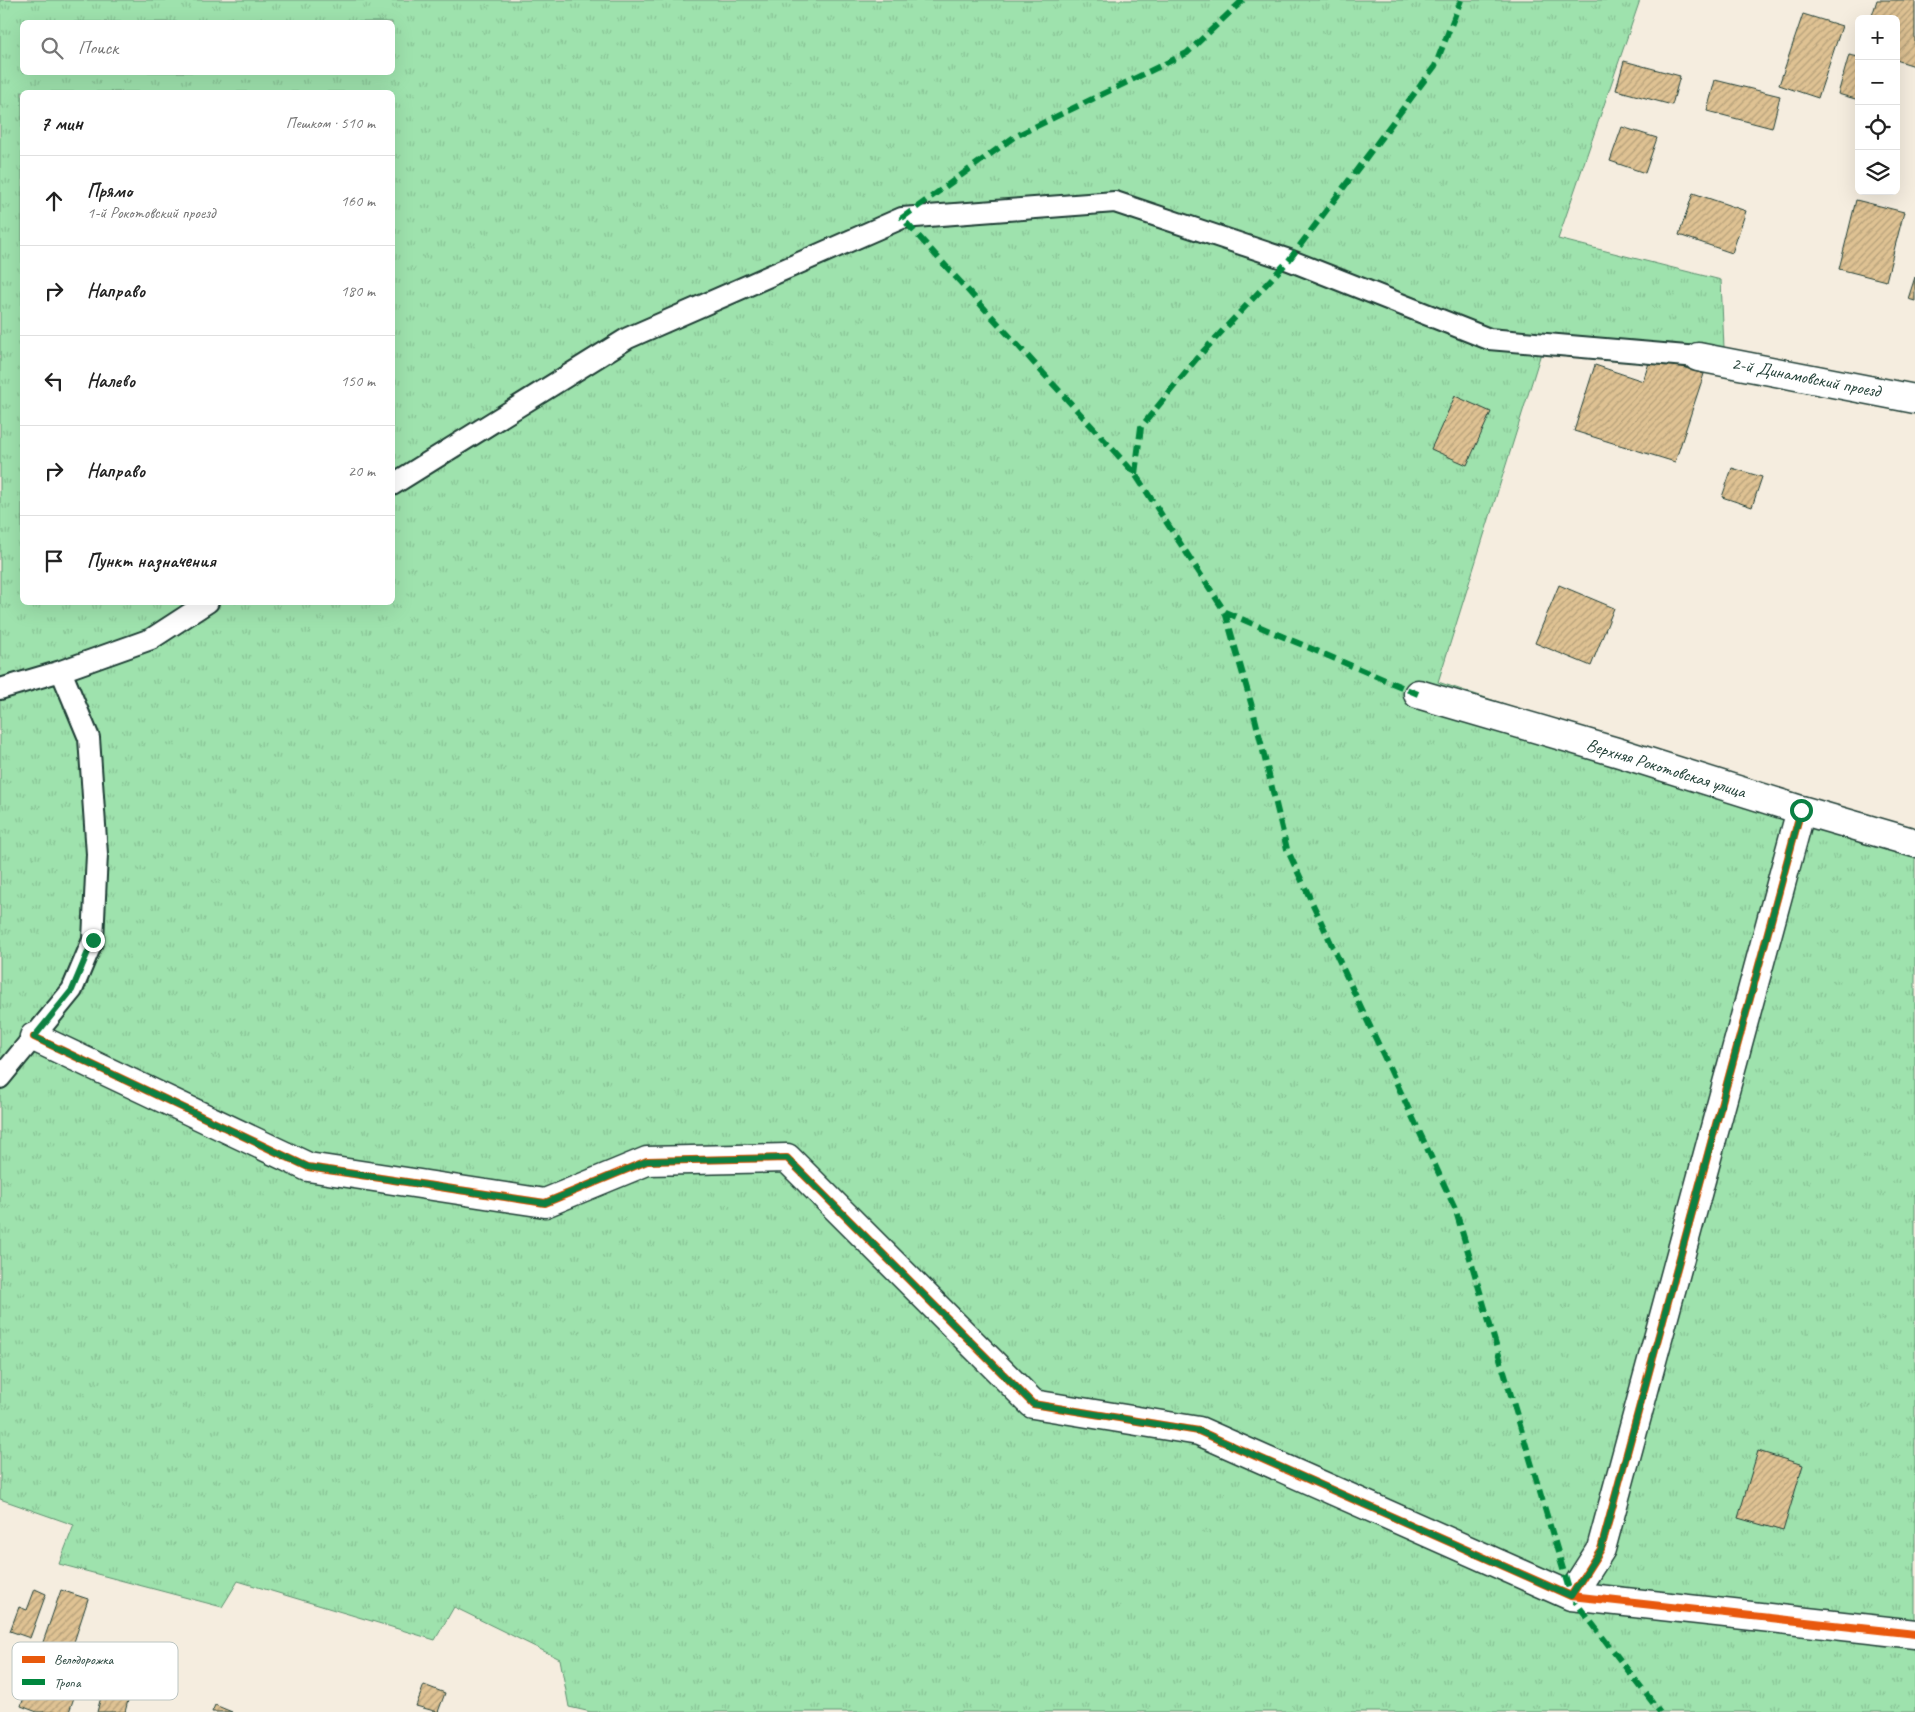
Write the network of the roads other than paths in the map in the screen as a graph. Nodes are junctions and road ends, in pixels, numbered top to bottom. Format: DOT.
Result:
graph roads {
  1 [pos="1698,357"];
  2 [pos="1915,398"];
  3 [pos="395,483"];
  4 [pos="203,605"];
  5 [pos="61,671"];
  6 [pos="0,689"];
  7 [pos="1418,694"];
  8 [pos="1801,810"];
  9 [pos="1915,843"];
  10 [pos="34,1037"];
  11 [pos="0,1078"];
  12 [pos="1571,1596"];
  13 [pos="1915,1634"];
  1 -- 2 [label="street, 2-й Динамовский проезд"];
  1 -- 3 [label="lane"];
  4 -- 5 [label="lane"];
  5 -- 6 [label="lane"];
  5 -- 10 [label="lane"];
  7 -- 8 [label="street, Верхняя Рокотовская улица"];
  8 -- 9 [label="street, Верхняя Рокотовская улица"];
  8 -- 12 [label="street"];
  10 -- 11 [label="lane"];
  10 -- 12 [label="street"];
  12 -- 13 [label="street"];
}
